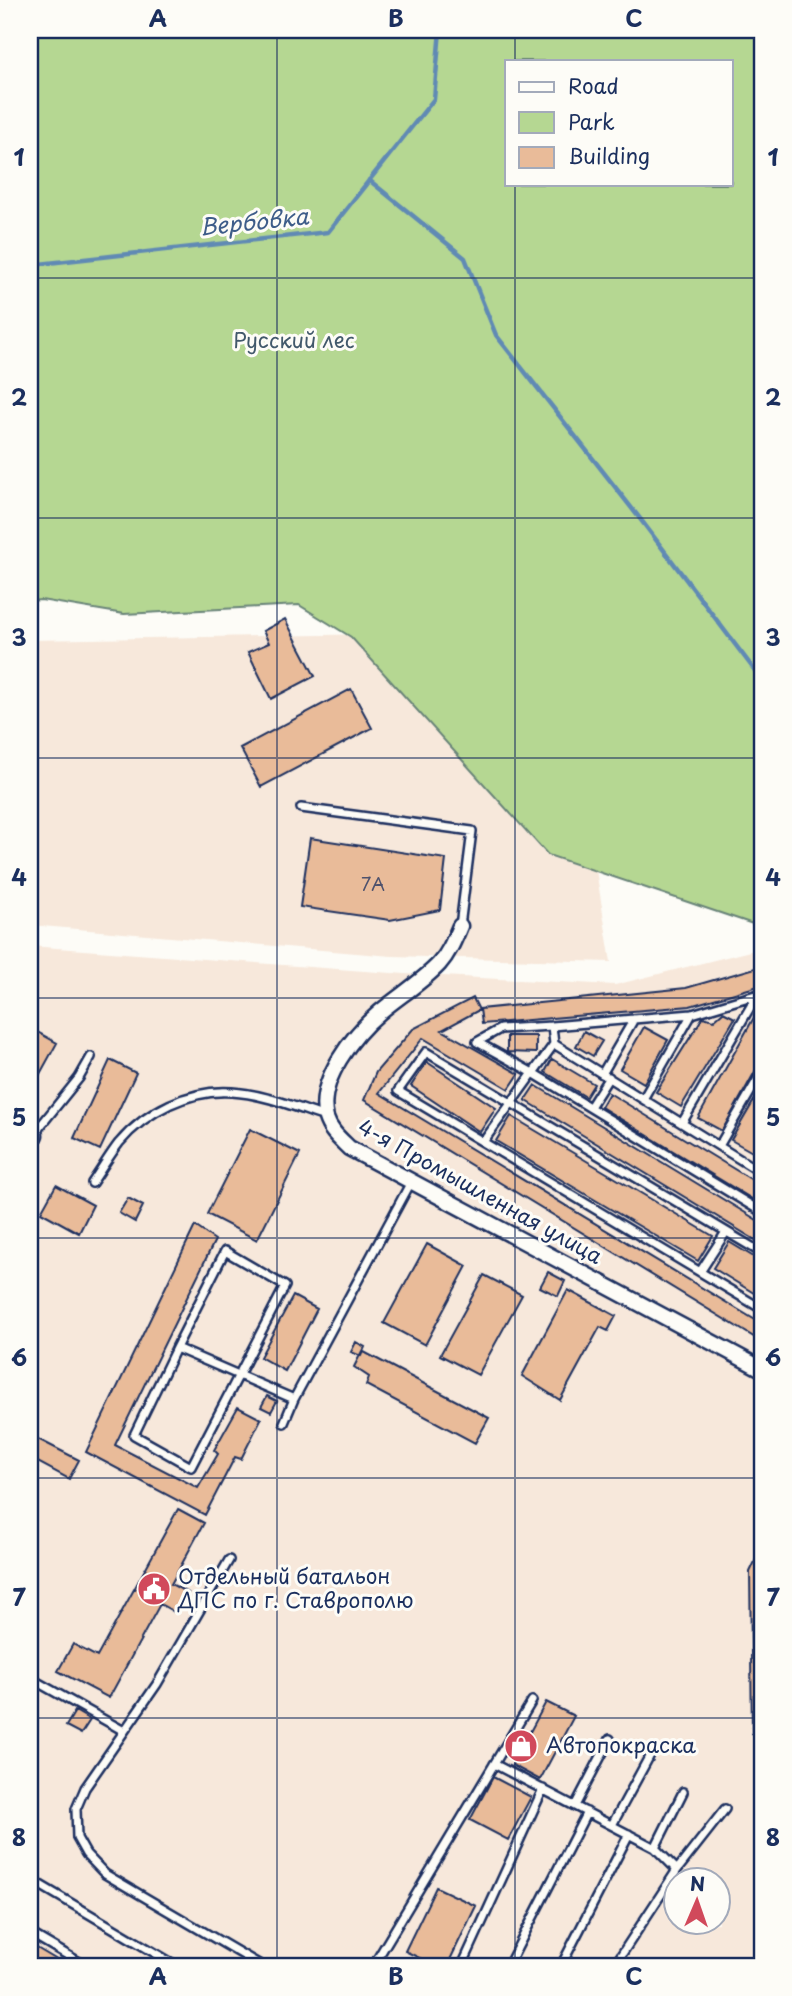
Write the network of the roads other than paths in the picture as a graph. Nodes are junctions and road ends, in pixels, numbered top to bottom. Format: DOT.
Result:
graph roads {
  1 [pos="301,808"];
  2 [pos="460,926"];
  3 [pos="760,993"];
  4 [pos="692,1014"];
  5 [pos="634,1019"];
  6 [pos="552,1026"];
  7 [pos="554,1044"];
  8 [pos="91,1057"];
  9 [pos="762,1072"];
  10 [pos="533,1073"];
  11 [pos="605,1076"];
  12 [pos="643,1099"];
  13 [pos="512,1102"];
  14 [pos="590,1107"];
  15 [pos="326,1118"];
  16 [pos="682,1123"];
  17 [pos="31,1138"];
  18 [pos="483,1142"];
  19 [pos="719,1146"];
  20 [pos="762,1162"];
  21 [pos="760,1171"];
  22 [pos="411,1182"];
  23 [pos="92,1183"];
  24 [pos="762,1212"];
  25 [pos="726,1232"];
  26 [pos="762,1253"];
  27 [pos="700,1272"];
  28 [pos="762,1310"];
  29 [pos="176,1348"];
  30 [pos="762,1370"];
  31 [pos="238,1377"];
  32 [pos="294,1399"];
  33 [pos="284,1423"];
  34 [pos="229,1560"];
  35 [pos="30,1678"];
  36 [pos="532,1700"];
  37 [pos="124,1731"];
  38 [pos="610,1739"];
  39 [pos="649,1757"];
  40 [pos="494,1764"];
  41 [pos="543,1789"];
  42 [pos="682,1792"];
  43 [pos="575,1806"];
  44 [pos="725,1809"];
  45 [pos="587,1812"];
  46 [pos="612,1825"];
  47 [pos="629,1834"];
  48 [pos="655,1848"];
  49 [pos="674,1867"];
  50 [pos="679,1867"];
  51 [pos="30,1879"];
  52 [pos="662,1893"];
  53 [pos="30,1933"];
  54 [pos="86,1966"];
  55 [pos="177,1966"];
  56 [pos="262,1966"];
  57 [pos="373,1966"];
  58 [pos="462,1966"];
  59 [pos="508,1966"];
  60 [pos="561,1966"];
  61 [pos="614,1966"];
  1 -- 2 [label="lane"];
  2 -- 15 [label="street"];
  3 -- 4 [label="lane"];
  3 -- 16 [label="lane"];
  4 -- 5 [label="lane"];
  4 -- 12 [label="lane"];
  5 -- 6 [label="lane"];
  5 -- 11 [label="lane"];
  6 -- 7 [label="lane"];
  6 -- 10 [label="lane"];
  7 -- 10 [label="lane"];
  7 -- 11 [label="lane"];
  8 -- 17 [label="lane"];
  9 -- 19 [label="lane"];
  10 -- 13 [label="lane"];
  10 -- 14 [label="lane"];
  11 -- 12 [label="lane"];
  11 -- 14 [label="lane"];
  12 -- 16 [label="lane"];
  13 -- 18 [label="lane"];
  13 -- 18 [label="lane"];
  13 -- 25 [label="lane"];
  14 -- 24 [label="lane"];
  15 -- 22 [label="street, 4-я Промышленная улица"];
  15 -- 23 [label="lane"];
  16 -- 19 [label="lane"];
  18 -- 27 [label="lane"];
  19 -- 21 [label="lane"];
  20 -- 21 [label="lane"];
  22 -- 30 [label="street, 4-я Промышленная улица"];
  22 -- 32 [label="lane"];
  25 -- 26 [label="lane"];
  25 -- 27 [label="lane"];
  27 -- 28 [label="lane"];
  29 -- 31 [label="lane"];
  29 -- 31 [label="lane"];
  29 -- 31 [label="lane"];
  31 -- 32 [label="lane"];
  32 -- 33 [label="lane"];
  34 -- 37 [label="lane"];
  35 -- 37 [label="lane"];
  36 -- 40 [label="lane"];
  37 -- 56 [label="lane"];
  38 -- 43 [label="lane"];
  39 -- 46 [label="lane"];
  40 -- 41 [label="lane"];
  40 -- 57 [label="lane"];
  41 -- 43 [label="lane"];
  41 -- 58 [label="lane"];
  42 -- 48 [label="lane"];
  43 -- 45 [label="lane"];
  44 -- 50 [label="lane"];
  45 -- 46 [label="lane"];
  45 -- 59 [label="lane"];
  46 -- 47 [label="lane"];
  47 -- 48 [label="lane"];
  47 -- 60 [label="lane"];
  48 -- 49 [label="lane"];
  51 -- 55 [label="lane"];
  52 -- 61 [label="lane"];
  53 -- 54 [label="lane"];
}
